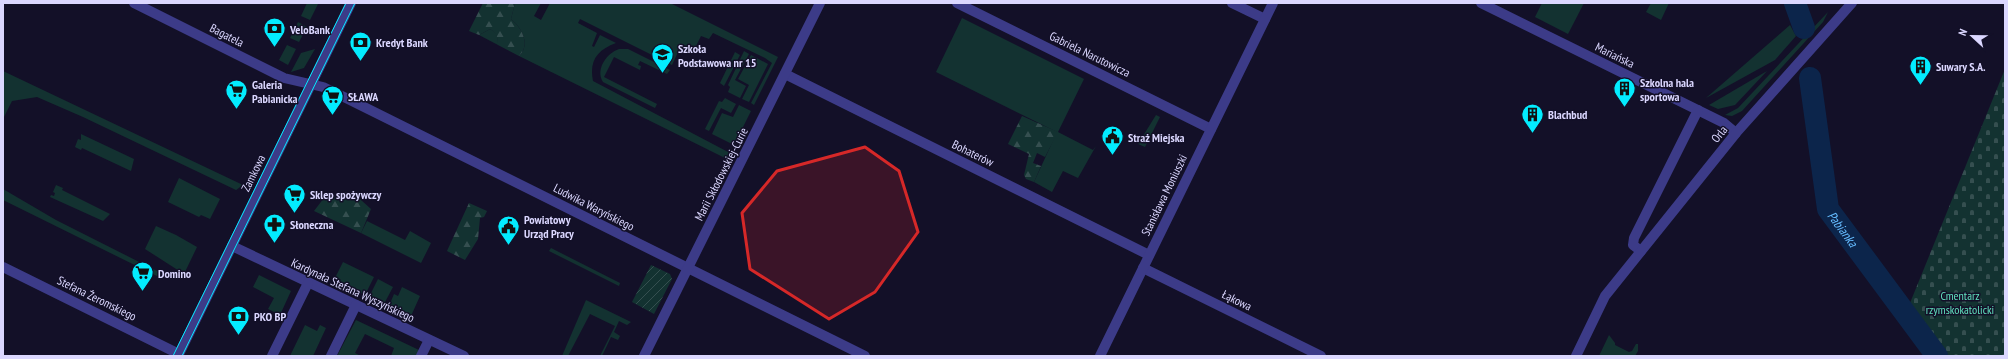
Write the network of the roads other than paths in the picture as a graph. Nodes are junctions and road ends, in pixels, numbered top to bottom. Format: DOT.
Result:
graph roads {
  1 [pos="134,3"];
  2 [pos="351,3"];
  3 [pos="820,3"];
  4 [pos="957,3"];
  5 [pos="1232,3"];
  6 [pos="1273,3"];
  7 [pos="1481,3"];
  8 [pos="1852,3"];
  9 [pos="1265,20"];
  10 [pos="785,74"];
  11 [pos="311,84"];
  12 [pos="1698,110"];
  13 [pos="1211,129"];
  14 [pos="1736,133"];
  15 [pos="232,246"];
  16 [pos="1641,251"];
  17 [pos="1149,255"];
  18 [pos="3,267"];
  19 [pos="688,268"];
  20 [pos="1143,268"];
  21 [pos="308,283"];
  22 [pos="356,305"];
  23 [pos="429,340"];
  24 [pos="178,355"];
  25 [pos="272,356"];
  26 [pos="331,356"];
  27 [pos="421,356"];
  28 [pos="464,356"];
  29 [pos="644,356"];
  30 [pos="865,356"];
  31 [pos="1100,356"];
  32 [pos="1320,356"];
  33 [pos="1576,356"];
  1 -- 11 [label="street, Bagatela"];
  2 -- 11 [label="street, Zamkowa"];
  3 -- 10 [label="street, Marii Skłodowskiej-Curie"];
  4 -- 13 [label="street, Gabriela Narutowicza"];
  5 -- 9 [label="street"];
  6 -- 9 [label="street, Stanisława Moniuszki"];
  7 -- 12 [label="street, Mariańska"];
  8 -- 14 [label="street, Orla"];
  9 -- 13 [label="street, Stanisława Moniuszki"];
  10 -- 17 [label="street, Bohaterów"];
  10 -- 19 [label="street, Marii Skłodowskiej-Curie"];
  11 -- 15 [label="street, Zamkowa"];
  11 -- 19 [label="street, Ludwika Waryńskiego"];
  12 -- 14 [label="street, Mariańska"];
  12 -- 16 [label="street"];
  13 -- 17 [label="street, Stanisława Moniuszki"];
  14 -- 16 [label="street, Orla"];
  15 -- 21 [label="street, Kardynała Stefana Wyszyńskiego"];
  15 -- 24 [label="street, Zamkowa"];
  16 -- 33 [label="street, Orla"];
  17 -- 20 [label="street, Stanisława Moniuszki"];
  18 -- 24 [label="street, Stefana Żeromskiego"];
  19 -- 29 [label="street, Marii Skłodowskiej-Curie"];
  19 -- 30 [label="street, Ludwika Waryńskiego"];
  20 -- 31 [label="street, Stanisława Moniuszki"];
  20 -- 32 [label="street, Łąkowa"];
  21 -- 22 [label="street, Kardynała Stefana Wyszyńskiego"];
  21 -- 25 [label="street"];
  22 -- 23 [label="street, Kardynała Stefana Wyszyńskiego"];
  22 -- 26 [label="street"];
  23 -- 27 [label="street"];
  23 -- 28 [label="street, Kardynała Stefana Wyszyńskiego"];
}
